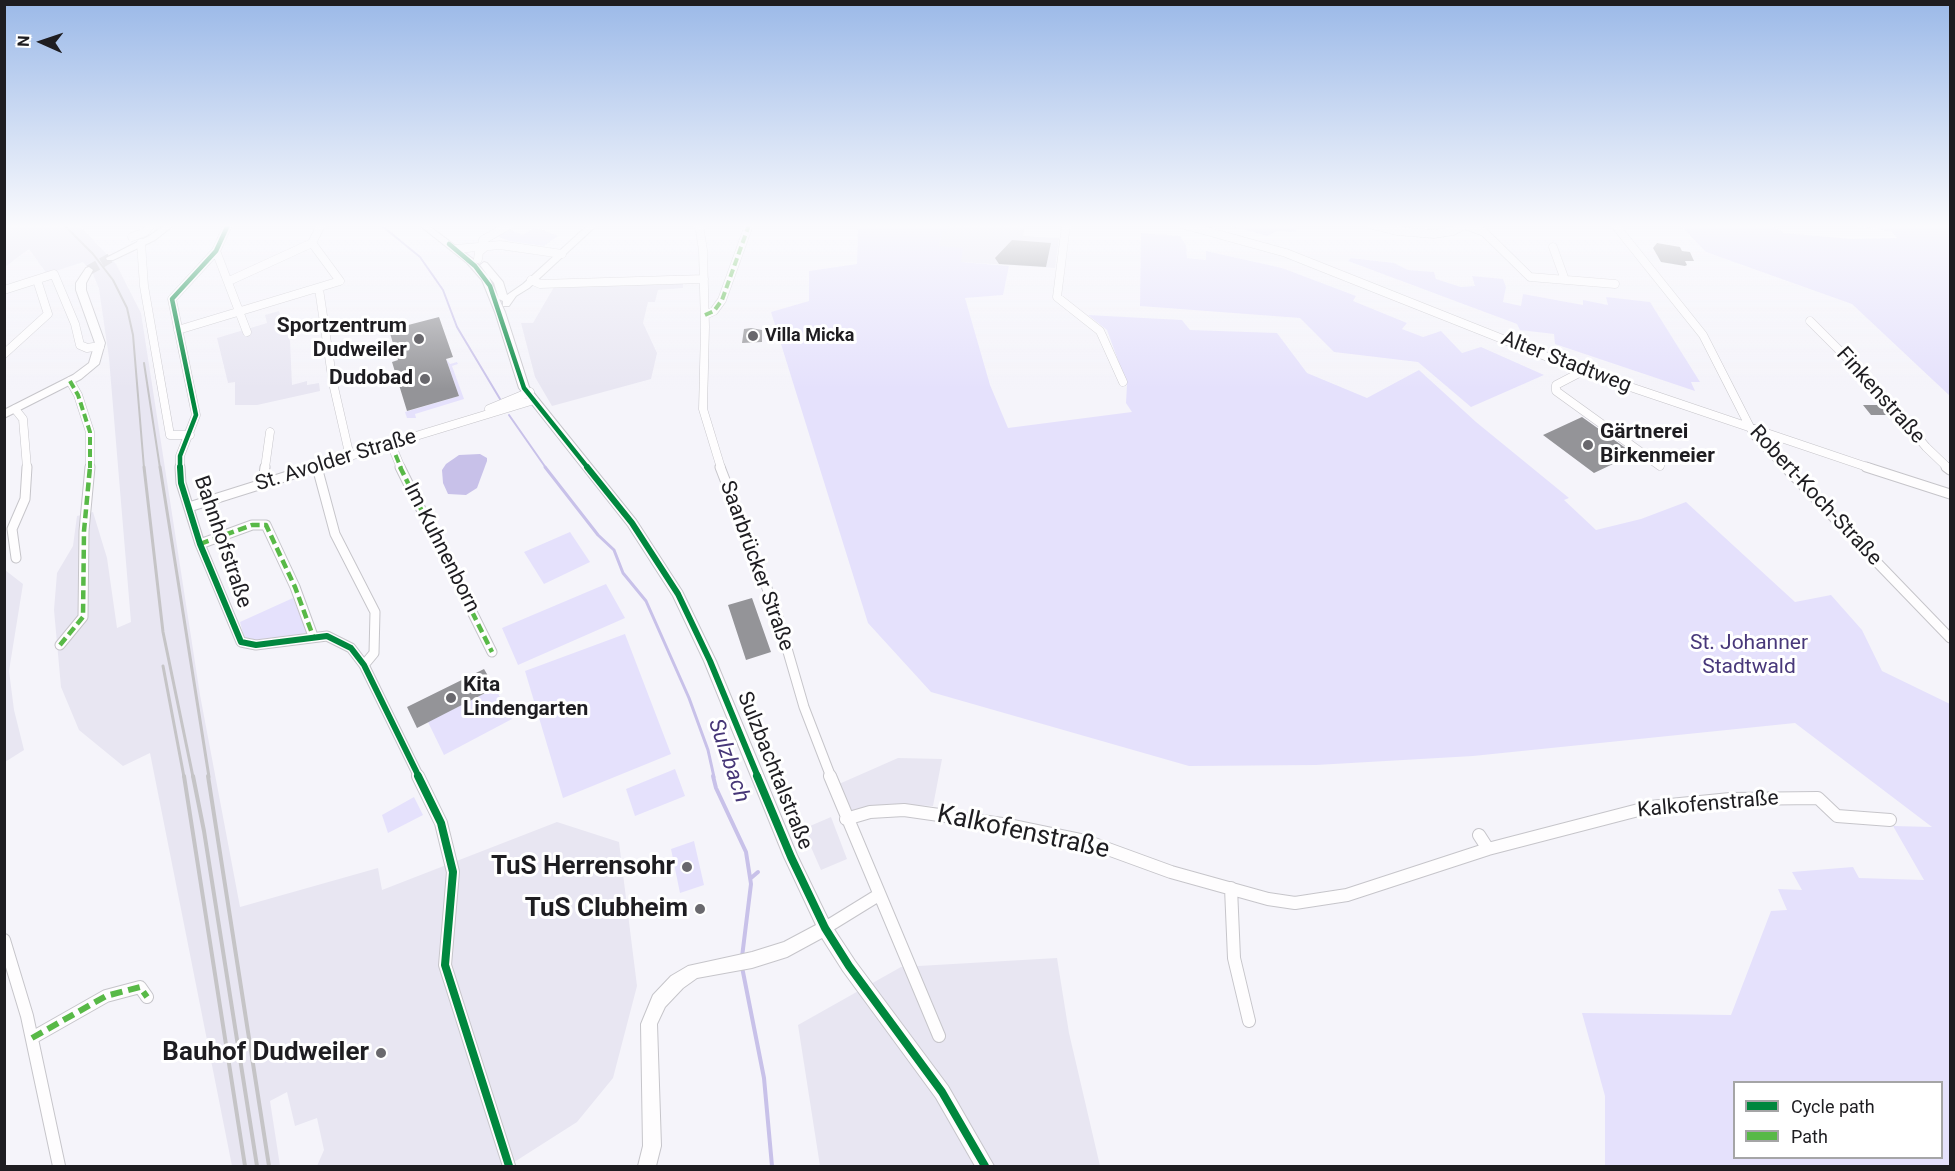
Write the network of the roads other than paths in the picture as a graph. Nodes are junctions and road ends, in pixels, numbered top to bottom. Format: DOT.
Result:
graph roads {
  1 [pos="704,279"];
  2 [pos="37,280"];
  3 [pos="56,280"];
  4 [pos="83,280"];
  5 [pos="144,280"];
  6 [pos="190,280"];
  7 [pos="232,280"];
  8 [pos="339,280"];
  9 [pos="488,280"];
  10 [pos="531,280"];
  11 [pos="684,280"];
  12 [pos="729,280"];
  13 [pos="1059,280"];
  14 [pos="1358,280"];
  15 [pos="1561,280"];
  16 [pos="1565,280"];
  17 [pos="1659,280"];
  18 [pos="229,281"];
  19 [pos="1615,285"];
  20 [pos="515,287"];
  21 [pos="494,288"];
  22 [pos="319,289"];
  23 [pos="4,290"];
  24 [pos="506,304"];
  25 [pos="240,313"];
  26 [pos="705,315"];
  27 [pos="1810,321"];
  28 [pos="178,330"];
  29 [pos="247,332"];
  30 [pos="100,346"];
  31 [pos="4,354"];
  32 [pos="1583,371"];
  33 [pos="70,381"];
  34 [pos="1123,382"];
  35 [pos="532,392"];
  36 [pos="15,409"];
  37 [pos="4,415"];
  38 [pos="1749,429"];
  39 [pos="270,432"];
  40 [pos="190,435"];
  41 [pos="391,444"];
  42 [pos="1663,453"];
  43 [pos="350,457"];
  44 [pos="1650,459"];
  45 [pos="1660,466"];
  46 [pos="317,467"];
  47 [pos="1950,470"];
  48 [pos="263,483"];
  49 [pos="1950,494"];
  50 [pos="189,507"];
  51 [pos="200,544"];
  52 [pos="16,558"];
  53 [pos="313,636"];
  54 [pos="1950,638"];
  55 [pos="60,645"];
  56 [pos="492,652"];
  57 [pos="364,665"];
  58 [pos="846,819"];
  59 [pos="1890,820"];
  60 [pos="1479,835"];
  61 [pos="1488,849"];
  62 [pos="1231,888"];
  63 [pos="877,896"];
  64 [pos="825,928"];
  65 [pos="4,940"];
  66 [pos="147,997"];
  67 [pos="1249,1021"];
  68 [pos="939,1036"];
  69 [pos="32,1038"];
  70 [pos="59,1167"];
  71 [pos="509,1167"];
  72 [pos="647,1167"];
  73 [pos="985,1167"];
  1 -- 26 [label="street, Saarbrücker Straße"];
  2 -- 23 [label="street"];
  2 -- 31 [label="street"];
  3 -- 30 [label="street"];
  4 -- 30 [label="main road"];
  5 -- 40 [label="street"];
  6 -- 28 [label="street, Bahnhofstraße"];
  7 -- 18 [label="street"];
  8 -- 22 [label="street"];
  9 -- 21 [label="main road, Sulzbachtalstraße"];
  10 -- 11 [label="street"];
  10 -- 20 [label="main road"];
  12 -- 26 [label="street"];
  13 -- 34 [label="street"];
  14 -- 32 [label="street, Alter Stadtweg"];
  15 -- 16 [label="street"];
  16 -- 19 [label="street"];
  17 -- 38 [label="street, Robert-Koch-Straße"];
  18 -- 25 [label="street"];
  20 -- 21 [label="main road"];
  20 -- 24 [label="main road"];
  21 -- 24 [label="main road, Sulzbachtalstraße"];
  21 -- 35 [label="main road, Sulzbachtalstraße"];
  22 -- 25 [label="street"];
  22 -- 43 [label="street"];
  24 -- 35 [label="main road, Sulzbachtalstraße"];
  25 -- 28 [label="street"];
  25 -- 29 [label="street"];
  26 -- 58 [label="street, Saarbrücker Straße"];
  27 -- 47 [label="street, Finkenstraße"];
  28 -- 40 [label="street, Bahnhofstraße"];
  30 -- 33 [label="main road"];
  32 -- 38 [label="street, Alter Stadtweg"];
  32 -- 44 [label="street"];
  33 -- 36 [label="main road"];
  33 -- 55 [label="street"];
  35 -- 41 [label="street, St. Avolder Straße"];
  35 -- 64 [label="main road, Sulzbachtalstraße"];
  36 -- 37 [label="main road"];
  36 -- 52 [label="street"];
  38 -- 49 [label="street, Alter Stadtweg"];
  38 -- 54 [label="street, Robert-Koch-Straße"];
  39 -- 48 [label="street"];
  40 -- 50 [label="street, Bahnhofstraße"];
  41 -- 43 [label="street, St. Avolder Straße"];
  41 -- 56 [label="street, Im Kuhnenborn"];
  42 -- 44 [label="street"];
  43 -- 46 [label="street, St. Avolder Straße"];
  44 -- 45 [label="street"];
  46 -- 48 [label="street, St. Avolder Straße"];
  46 -- 57 [label="street"];
  48 -- 50 [label="street, St. Avolder Straße"];
  50 -- 51 [label="street, Bahnhofstraße"];
  51 -- 53 [label="street, Bahnhofstraße"];
  51 -- 53 [label="street"];
  53 -- 57 [label="street"];
  57 -- 71 [label="street"];
  58 -- 62 [label="street, Kalkofenstraße"];
  58 -- 63 [label="street, Saarbrücker Straße"];
  59 -- 61 [label="street, Kalkofenstraße"];
  60 -- 61 [label="street"];
  61 -- 62 [label="street, Kalkofenstraße"];
  62 -- 67 [label="street"];
  63 -- 64 [label="street"];
  63 -- 68 [label="street, Saarbrücker Straße"];
  64 -- 72 [label="main road"];
  64 -- 73 [label="main road, Sulzbachtalstraße"];
  65 -- 69 [label="street"];
  66 -- 69 [label="street"];
  69 -- 70 [label="street"];
}
